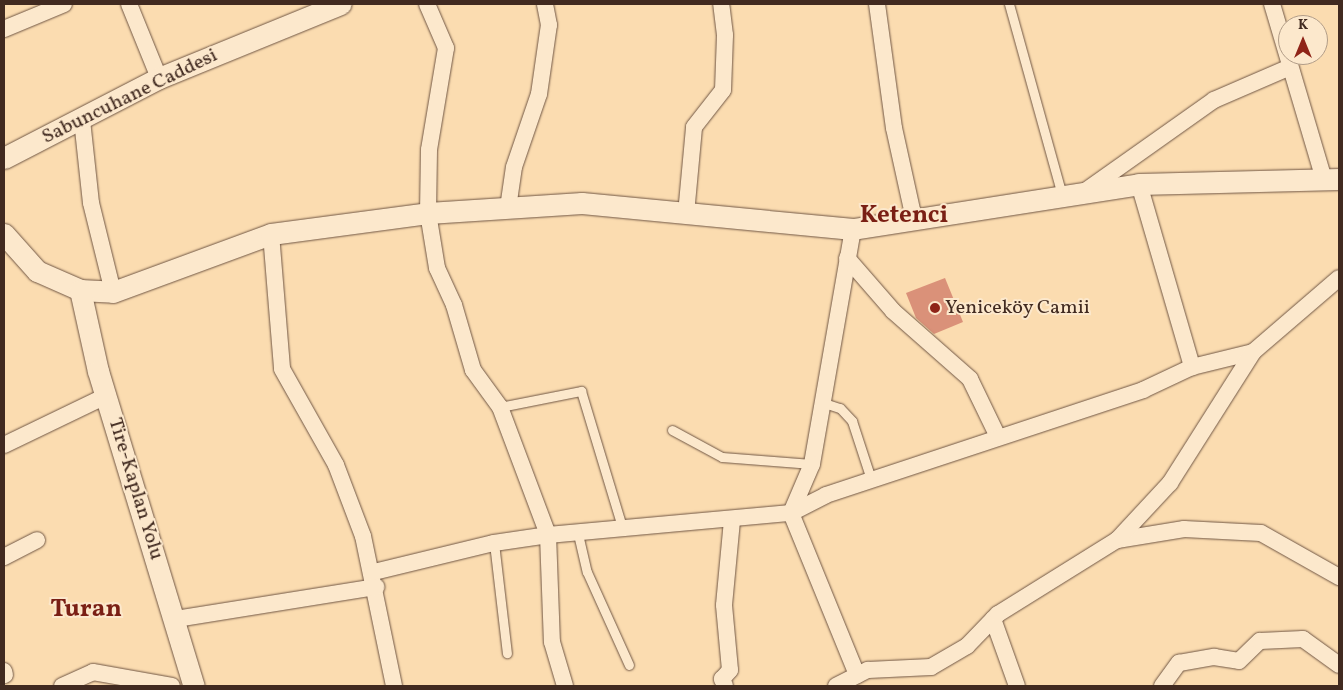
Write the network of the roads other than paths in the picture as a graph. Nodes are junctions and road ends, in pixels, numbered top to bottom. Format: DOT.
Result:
graph roads {
  1 [pos="64,4"];
  2 [pos="129,4"];
  3 [pos="340,4"];
  4 [pos="427,4"];
  5 [pos="546,4"];
  6 [pos="720,4"];
  7 [pos="877,4"];
  8 [pos="1009,4"];
  9 [pos="1272,4"];
  10 [pos="4,29"];
  11 [pos="1288,68"];
  12 [pos="159,78"];
  13 [pos="82,120"];
  14 [pos="4,158"];
  15 [pos="1332,179"];
  16 [pos="1139,184"];
  17 [pos="1084,192"];
  18 [pos="1062,195"];
  19 [pos="508,208"];
  20 [pos="428,213"];
  21 [pos="686,214"];
  22 [pos="914,219"];
  23 [pos="853,230"];
  24 [pos="4,234"];
  25 [pos="271,234"];
  26 [pos="847,258"];
  27 [pos="1339,278"];
  28 [pos="80,290"];
  29 [pos="113,292"];
  30 [pos="1253,352"];
  31 [pos="1192,366"];
  32 [pos="106,396"];
  33 [pos="821,402"];
  34 [pos="500,407"];
  35 [pos="672,430"];
  36 [pos="998,437"];
  37 [pos="4,445"];
  38 [pos="812,464"];
  39 [pos="871,480"];
  40 [pos="791,513"];
  41 [pos="732,520"];
  42 [pos="623,530"];
  43 [pos="578,534"];
  44 [pos="548,535"];
  45 [pos="37,540"];
  46 [pos="1117,540"];
  47 [pos="494,543"];
  48 [pos="4,557"];
  49 [pos="1339,577"];
  50 [pos="375,580"];
  51 [pos="993,619"];
  52 [pos="176,620"];
  53 [pos="507,653"];
  54 [pos="1339,664"];
  55 [pos="629,665"];
  56 [pos="857,675"];
  57 [pos="105,680"];
  58 [pos="62,686"];
  59 [pos="172,686"];
  60 [pos="194,686"];
  61 [pos="394,686"];
  62 [pos="566,686"];
  63 [pos="725,686"];
  64 [pos="836,686"];
  65 [pos="1017,686"];
  66 [pos="1162,686"];
  1 -- 10 [label="street"];
  2 -- 12 [label="street"];
  3 -- 12 [label="street, Sabuncuhane Caddesi"];
  4 -- 20 [label="street"];
  5 -- 19 [label="street"];
  6 -- 21 [label="street"];
  7 -- 22 [label="street"];
  8 -- 18 [label="lane"];
  9 -- 11 [label="street"];
  11 -- 15 [label="street"];
  11 -- 17 [label="street"];
  12 -- 13 [label="street, Sabuncuhane Caddesi"];
  13 -- 14 [label="street, Sabuncuhane Caddesi"];
  13 -- 29 [label="street"];
  15 -- 16 [label="street"];
  16 -- 17 [label="street"];
  16 -- 31 [label="street"];
  17 -- 18 [label="street"];
  18 -- 22 [label="street"];
  19 -- 20 [label="street"];
  19 -- 21 [label="street"];
  20 -- 25 [label="street"];
  20 -- 34 [label="street"];
  21 -- 23 [label="street"];
  22 -- 23 [label="street"];
  23 -- 26 [label="street"];
  24 -- 28 [label="street"];
  25 -- 29 [label="street"];
  25 -- 50 [label="street"];
  26 -- 33 [label="street"];
  26 -- 36 [label="street"];
  27 -- 30 [label="street"];
  28 -- 29 [label="street"];
  28 -- 32 [label="street, Tire-Kaplan Yolu"];
  30 -- 31 [label="street"];
  30 -- 46 [label="street"];
  31 -- 36 [label="street"];
  32 -- 37 [label="street"];
  32 -- 52 [label="street, Tire-Kaplan Yolu"];
  33 -- 38 [label="street"];
  33 -- 39 [label="lane"];
  34 -- 42 [label="lane"];
  34 -- 44 [label="street"];
  35 -- 38 [label="lane"];
  36 -- 39 [label="street"];
  38 -- 40 [label="street"];
  39 -- 40 [label="street"];
  40 -- 41 [label="street"];
  40 -- 56 [label="street"];
  41 -- 42 [label="street"];
  41 -- 63 [label="street"];
  42 -- 43 [label="street"];
  43 -- 44 [label="street"];
  43 -- 55 [label="lane"];
  44 -- 47 [label="street"];
  44 -- 62 [label="street"];
  45 -- 48 [label="street"];
  46 -- 49 [label="street"];
  46 -- 51 [label="street"];
  47 -- 50 [label="street"];
  47 -- 53 [label="lane"];
  50 -- 52 [label="street"];
  50 -- 61 [label="street"];
  51 -- 56 [label="street"];
  51 -- 65 [label="street"];
  52 -- 60 [label="street, Tire-Kaplan Yolu"];
  54 -- 66 [label="street"];
  56 -- 64 [label="street"];
  57 -- 58 [label="street"];
  57 -- 59 [label="street"];
}
